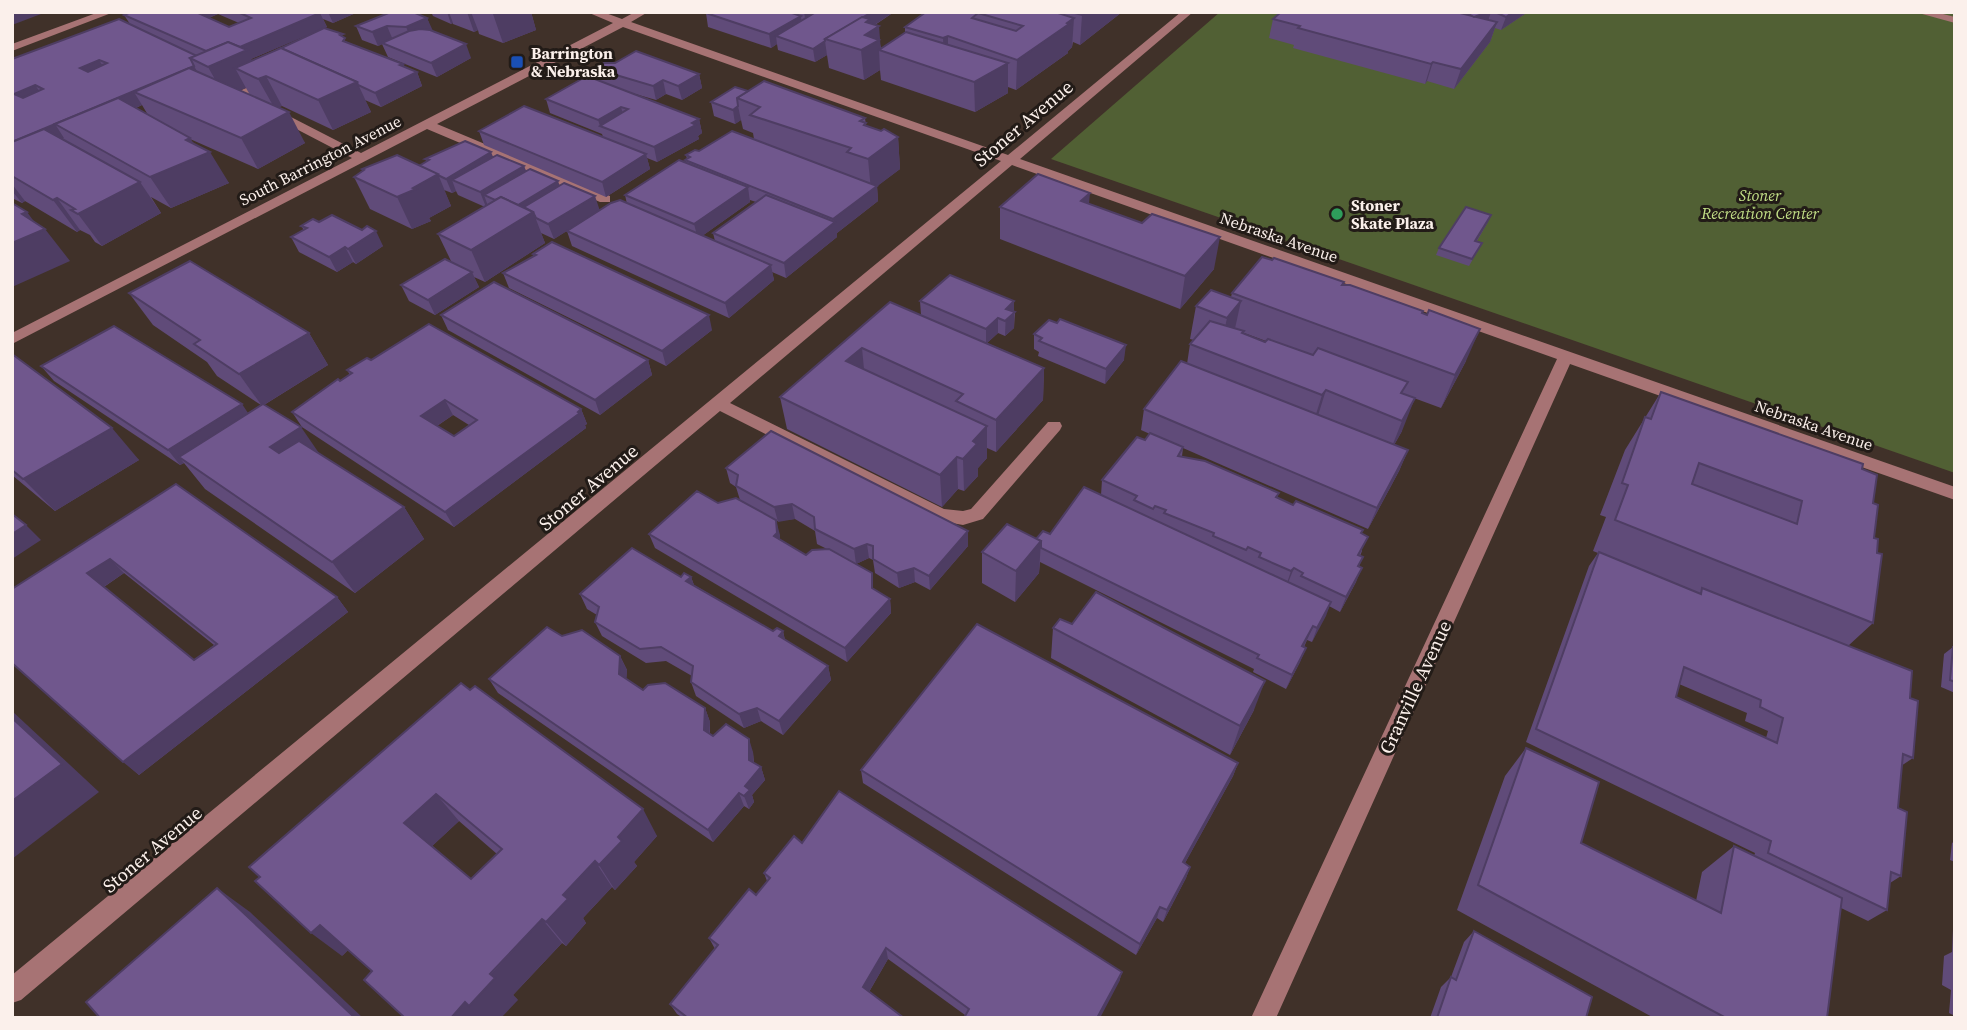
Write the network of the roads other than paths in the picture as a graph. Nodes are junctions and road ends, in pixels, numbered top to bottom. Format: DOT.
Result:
graph roads {
  1 [pos="109,12"];
  2 [pos="592,12"];
  3 [pos="643,12"];
  4 [pos="1188,12"];
  5 [pos="1920,12"];
  6 [pos="1955,20"];
  7 [pos="622,23"];
  8 [pos="12,48"];
  9 [pos="282,76"];
  10 [pos="426,124"];
  11 [pos="361,158"];
  12 [pos="1009,162"];
  13 [pos="605,199"];
  14 [pos="12,339"];
  15 [pos="1566,356"];
  16 [pos="720,405"];
  17 [pos="1054,426"];
  18 [pos="1955,494"];
  19 [pos="12,991"];
  20 [pos="1263,1018"];
  1 -- 8 [label="street"];
  2 -- 7 [label="street, Nebraska Avenue"];
  3 -- 7 [label="street, South Barrington Avenue"];
  4 -- 12 [label="street, Stoner Avenue"];
  5 -- 6 [label="street"];
  7 -- 10 [label="street, South Barrington Avenue"];
  7 -- 12 [label="street, Nebraska Avenue"];
  9 -- 11 [label="street"];
  10 -- 11 [label="street, South Barrington Avenue"];
  10 -- 13 [label="street"];
  11 -- 14 [label="street, South Barrington Avenue"];
  12 -- 15 [label="street, Nebraska Avenue"];
  12 -- 16 [label="street, Stoner Avenue"];
  15 -- 18 [label="street, Nebraska Avenue"];
  15 -- 20 [label="street, Granville Avenue"];
  16 -- 17 [label="street"];
  16 -- 19 [label="street, Stoner Avenue"];
}
